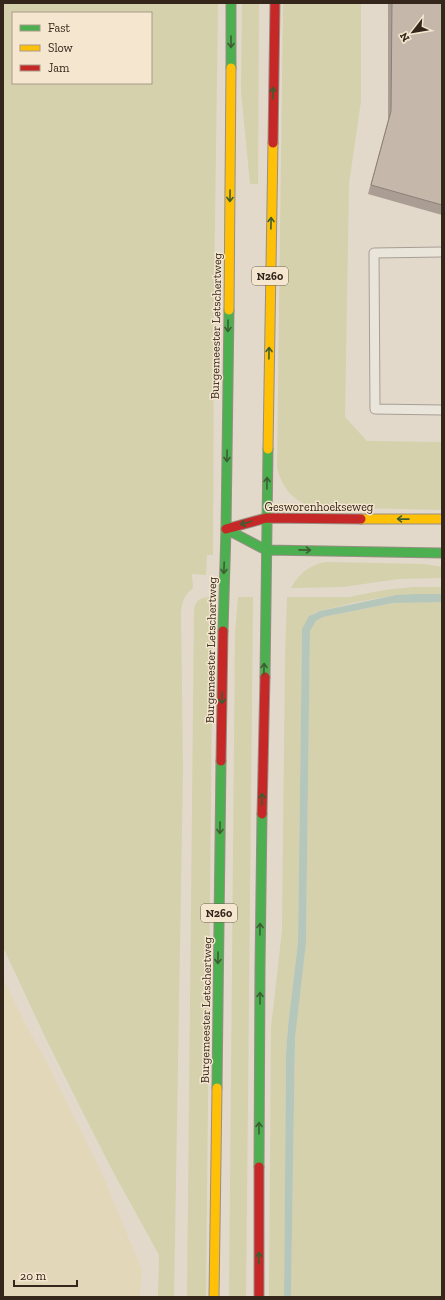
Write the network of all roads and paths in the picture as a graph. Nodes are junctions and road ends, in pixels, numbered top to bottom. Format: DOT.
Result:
graph roads {
  1 [pos="231,3"];
  2 [pos="275,3"];
  3 [pos="442,252"];
  4 [pos="442,410"];
  5 [pos="266,518"];
  6 [pos="442,519"];
  7 [pos="226,529"];
  8 [pos="266,550"];
  9 [pos="442,553"];
  10 [pos="214,1297"];
  11 [pos="259,1297"];
  1 -- 7 [label="main road, Burgemeester Letschertweg / N260, one-way"];
  5 -- 2 [label="main road, N260, one-way"];
  3 -- 4 [label="lane"];
  6 -- 5 [label="main road, Gesworenhoekseweg, one-way"];
  5 -- 7 [label="main road, Gesworenhoekseweg, one-way"];
  5 -- 8 [label="main road, N260"];
  7 -- 8 [label="main road"];
  7 -- 10 [label="main road, Burgemeester Letschertweg / N260, one-way"];
  8 -- 9 [label="main road, one-way"];
  11 -- 8 [label="main road, N260, one-way"];
}
